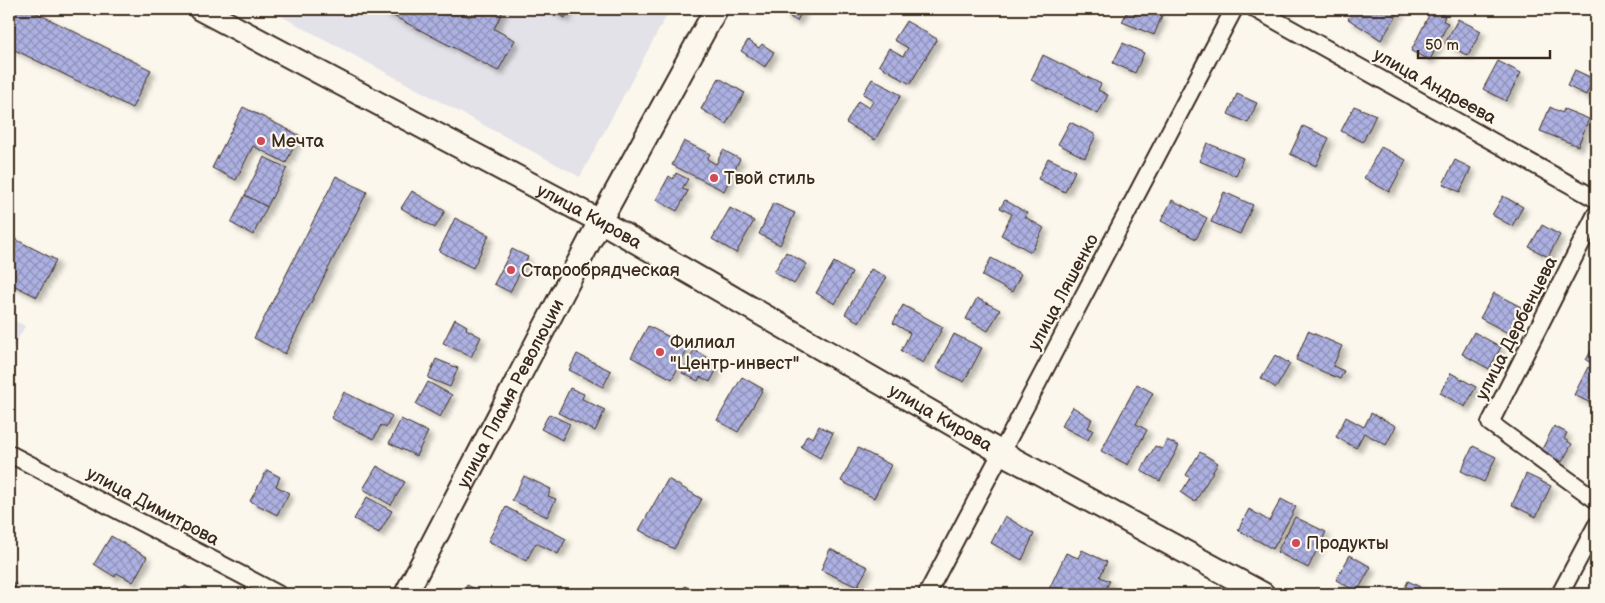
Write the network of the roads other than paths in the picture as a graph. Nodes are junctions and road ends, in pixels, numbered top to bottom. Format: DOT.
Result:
graph roads {
  1 [pos="200,9"];
  2 [pos="716,9"];
  3 [pos="1234,9"];
  4 [pos="1255,9"];
  5 [pos="1596,199"];
  6 [pos="1596,214"];
  7 [pos="600,221"];
  8 [pos="1002,453"];
  9 [pos="9,455"];
  10 [pos="1596,500"];
  11 [pos="1596,526"];
  12 [pos="278,594"];
  13 [pos="406,594"];
  14 [pos="927,594"];
  15 [pos="1263,594"];
  16 [pos="1560,594"];
  1 -- 7 [label="main road, улица Кирова"];
  2 -- 7 [label="main road, улица Пламя Революции"];
  3 -- 8 [label="street, улица Ляшенко"];
  4 -- 5 [label="street, улица Андреева"];
  6 -- 10 [label="street, улица Дербенцева"];
  7 -- 8 [label="main road, улица Кирова"];
  7 -- 13 [label="main road, улица Пламя Революции"];
  8 -- 14 [label="street, улица Ляшенко"];
  8 -- 15 [label="main road, улица Кирова"];
  9 -- 12 [label="street, улица Димитрова"];
  11 -- 16 [label="street"];
}
